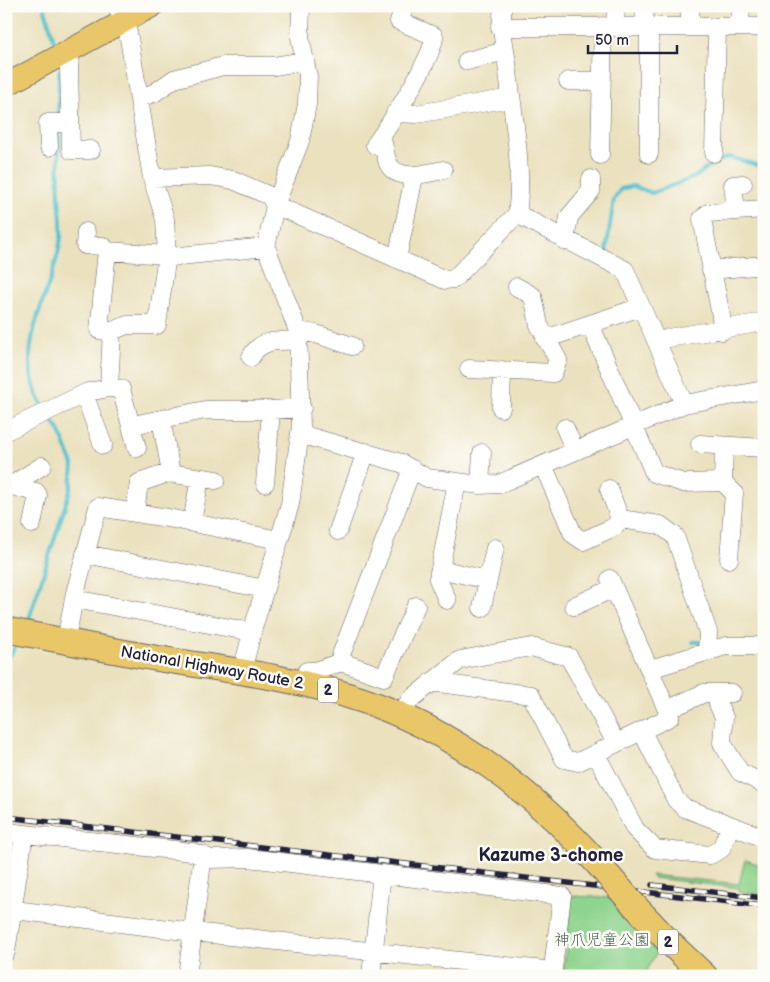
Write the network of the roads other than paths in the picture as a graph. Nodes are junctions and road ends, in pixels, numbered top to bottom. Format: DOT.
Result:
graph roads {
  1 [pos="152,6"];
  2 [pos="301,6"];
  3 [pos="405,6"];
  4 [pos="503,6"];
  5 [pos="616,6"];
  6 [pos="645,6"];
  7 [pos="690,6"];
  8 [pos="740,6"];
  9 [pos="120,14"];
  10 [pos="609,26"];
  11 [pos="740,26"];
  12 [pos="500,27"];
  13 [pos="647,27"];
  14 [pos="690,27"];
  15 [pos="718,27"];
  16 [pos="764,27"];
  17 [pos="71,51"];
  18 [pos="505,51"];
  19 [pos="305,61"];
  20 [pos="466,61"];
  21 [pos="568,81"];
  22 [pos="602,81"];
  23 [pos="6,85"];
  24 [pos="139,98"];
  25 [pos="510,98"];
  26 [pos="395,113"];
  27 [pos="70,123"];
  28 [pos="49,147"];
  29 [pos="90,150"];
  30 [pos="714,153"];
  31 [pos="600,154"];
  32 [pos="650,154"];
  33 [pos="442,170"];
  34 [pos="414,177"];
  35 [pos="152,178"];
  36 [pos="591,179"];
  37 [pos="744,184"];
  38 [pos="275,206"];
  39 [pos="764,209"];
  40 [pos="736,211"];
  41 [pos="517,214"];
  42 [pos="86,232"];
  43 [pos="565,241"];
  44 [pos="266,247"];
  45 [pos="107,251"];
  46 [pos="166,255"];
  47 [pos="397,259"];
  48 [pos="764,265"];
  49 [pos="711,270"];
  50 [pos="517,288"];
  51 [pos="641,307"];
  52 [pos="764,322"];
  53 [pos="590,324"];
  54 [pos="112,331"];
  55 [pos="722,331"];
  56 [pos="305,334"];
  57 [pos="545,339"];
  58 [pos="657,342"];
  59 [pos="352,346"];
  60 [pos="251,357"];
  61 [pos="469,369"];
  62 [pos="502,370"];
  63 [pos="109,388"];
  64 [pos="764,390"];
  65 [pos="84,394"];
  66 [pos="684,404"];
  67 [pos="302,408"];
  68 [pos="501,408"];
  69 [pos="271,410"];
  70 [pos="160,419"];
  71 [pos="133,425"];
  72 [pos="634,426"];
  73 [pos="565,428"];
  74 [pos="6,431"];
  75 [pos="300,434"];
  76 [pos="700,444"];
  77 [pos="103,445"];
  78 [pos="724,446"];
  79 [pos="137,448"];
  80 [pos="764,448"];
  81 [pos="575,451"];
  82 [pos="366,452"];
  83 [pos="482,453"];
  84 [pos="543,465"];
  85 [pos="42,466"];
  86 [pos="412,469"];
  87 [pos="168,473"];
  88 [pos="457,482"];
  89 [pos="723,482"];
  90 [pos="265,483"];
  91 [pos="480,485"];
  92 [pos="609,489"];
  93 [pos="10,490"];
  94 [pos="135,512"];
  95 [pos="37,514"];
  96 [pos="620,519"];
  97 [pos="192,522"];
  98 [pos="338,531"];
  99 [pos="279,540"];
  100 [pos="495,548"];
  101 [pos="85,554"];
  102 [pos="729,559"];
  103 [pos="439,572"];
  104 [pos="488,580"];
  105 [pos="265,589"];
  106 [pos="74,599"];
  107 [pos="447,600"];
  108 [pos="416,606"];
  109 [pos="574,606"];
  110 [pos="482,608"];
  111 [pos="6,630"];
  112 [pos="252,632"];
  113 [pos="66,640"];
  114 [pos="756,646"];
  115 [pos="708,652"];
  116 [pos="341,662"];
  117 [pos="650,669"];
  118 [pos="242,672"];
  119 [pos="432,682"];
  120 [pos="303,684"];
  121 [pos="666,710"];
  122 [pos="401,715"];
  123 [pos="642,731"];
  124 [pos="616,743"];
  125 [pos="596,754"];
  126 [pos="764,784"];
  127 [pos="730,827"];
  128 [pos="6,832"];
  129 [pos="24,834"];
  130 [pos="764,838"];
  131 [pos="203,855"];
  132 [pos="382,874"];
  133 [pos="9,909"];
  134 [pos="192,932"];
  135 [pos="6,952"];
  136 [pos="373,952"];
  137 [pos="553,974"];
  138 [pos="186,976"];
  139 [pos="371,976"];
  140 [pos="705,976"];
  1 -- 9 [label="main road"];
  2 -- 19 [label="street"];
  3 -- 26 [label="street"];
  4 -- 12 [label="street"];
  5 -- 10 [label="street"];
  6 -- 13 [label="street"];
  7 -- 14 [label="street"];
  8 -- 11 [label="street"];
  9 -- 17 [label="main road"];
  9 -- 24 [label="street"];
  10 -- 12 [label="street"];
  10 -- 13 [label="street"];
  10 -- 22 [label="street"];
  11 -- 15 [label="street"];
  11 -- 16 [label="street"];
  12 -- 18 [label="street"];
  13 -- 14 [label="street"];
  13 -- 32 [label="street"];
  14 -- 15 [label="street"];
  15 -- 30 [label="street"];
  17 -- 23 [label="main road"];
  17 -- 27 [label="street"];
  18 -- 20 [label="street"];
  18 -- 25 [label="street"];
  19 -- 24 [label="street"];
  19 -- 38 [label="street"];
  21 -- 22 [label="street"];
  22 -- 31 [label="street"];
  24 -- 35 [label="street"];
  25 -- 26 [label="street"];
  25 -- 41 [label="street"];
  26 -- 34 [label="street"];
  27 -- 28 [label="street"];
  27 -- 29 [label="street"];
  33 -- 34 [label="street"];
  34 -- 47 [label="street"];
  35 -- 38 [label="street"];
  35 -- 46 [label="street"];
  36 -- 43 [label="street"];
  37 -- 40 [label="street"];
  38 -- 44 [label="street"];
  38 -- 47 [label="street"];
  39 -- 40 [label="street"];
  40 -- 49 [label="street"];
  41 -- 43 [label="street"];
  41 -- 47 [label="street"];
  42 -- 45 [label="street"];
  43 -- 51 [label="street"];
  44 -- 46 [label="street"];
  44 -- 56 [label="street"];
  45 -- 46 [label="street"];
  45 -- 54 [label="street"];
  46 -- 54 [label="street"];
  48 -- 49 [label="street"];
  49 -- 55 [label="street"];
  50 -- 57 [label="street"];
  51 -- 53 [label="street"];
  51 -- 58 [label="street"];
  52 -- 55 [label="street"];
  53 -- 57 [label="street"];
  53 -- 72 [label="street"];
  54 -- 63 [label="street"];
  55 -- 58 [label="street"];
  56 -- 59 [label="street"];
  56 -- 60 [label="street"];
  56 -- 67 [label="street"];
  57 -- 62 [label="street"];
  58 -- 66 [label="street"];
  61 -- 62 [label="street"];
  62 -- 68 [label="street"];
  63 -- 65 [label="street"];
  63 -- 71 [label="street"];
  64 -- 66 [label="street"];
  65 -- 74 [label="street"];
  65 -- 77 [label="street"];
  66 -- 72 [label="street"];
  67 -- 69 [label="street"];
  67 -- 75 [label="street"];
  69 -- 70 [label="street"];
  69 -- 90 [label="street"];
  70 -- 71 [label="street"];
  70 -- 87 [label="street"];
  71 -- 79 [label="street"];
  72 -- 81 [label="street"];
  72 -- 89 [label="street"];
  73 -- 81 [label="street"];
  75 -- 82 [label="street"];
  75 -- 99 [label="street"];
  76 -- 78 [label="street"];
  78 -- 80 [label="street"];
  78 -- 89 [label="street"];
  81 -- 84 [label="street"];
  82 -- 86 [label="street"];
  82 -- 98 [label="street"];
  83 -- 91 [label="street"];
  84 -- 91 [label="street"];
  84 -- 96 [label="street"];
  85 -- 93 [label="street"];
  86 -- 88 [label="street"];
  86 -- 116 [label="street"];
  87 -- 94 [label="street"];
  87 -- 97 [label="street"];
  88 -- 91 [label="street"];
  88 -- 103 [label="street"];
  89 -- 102 [label="street"];
  92 -- 96 [label="street"];
  93 -- 95 [label="street"];
  94 -- 97 [label="street"];
  94 -- 101 [label="street"];
  96 -- 115 [label="street"];
  97 -- 99 [label="street"];
  99 -- 105 [label="street"];
  100 -- 104 [label="street"];
  101 -- 105 [label="street"];
  101 -- 106 [label="street"];
  103 -- 104 [label="street"];
  103 -- 107 [label="street"];
  104 -- 110 [label="street"];
  105 -- 112 [label="street"];
  106 -- 112 [label="street"];
  106 -- 113 [label="street"];
  108 -- 116 [label="street"];
  109 -- 117 [label="street"];
  111 -- 113 [label="highway, National Highway Route 2 / 2"];
  112 -- 118 [label="street"];
  113 -- 118 [label="highway, National Highway Route 2 / 2"];
  114 -- 115 [label="street"];
  115 -- 117 [label="street"];
  116 -- 120 [label="street"];
  117 -- 121 [label="street"];
  118 -- 120 [label="highway, National Highway Route 2 / 2"];
  119 -- 122 [label="street"];
  119 -- 124 [label="street"];
  119 -- 125 [label="street"];
  120 -- 122 [label="highway, National Highway Route 2 / 2"];
  121 -- 123 [label="street"];
  121 -- 126 [label="street"];
  122 -- 140 [label="highway, National Highway Route 2 / 2, bridge"];
  123 -- 124 [label="street"];
  123 -- 127 [label="street"];
  124 -- 125 [label="street"];
  125 -- 127 [label="street"];
  127 -- 130 [label="street"];
  128 -- 129 [label="street"];
  129 -- 131 [label="street"];
  129 -- 133 [label="street"];
  131 -- 132 [label="street"];
  131 -- 134 [label="street"];
  132 -- 136 [label="street"];
  132 -- 137 [label="street"];
  133 -- 134 [label="street"];
  133 -- 135 [label="street"];
  134 -- 136 [label="street"];
  134 -- 138 [label="street"];
  136 -- 137 [label="street"];
  136 -- 139 [label="street"];
}
